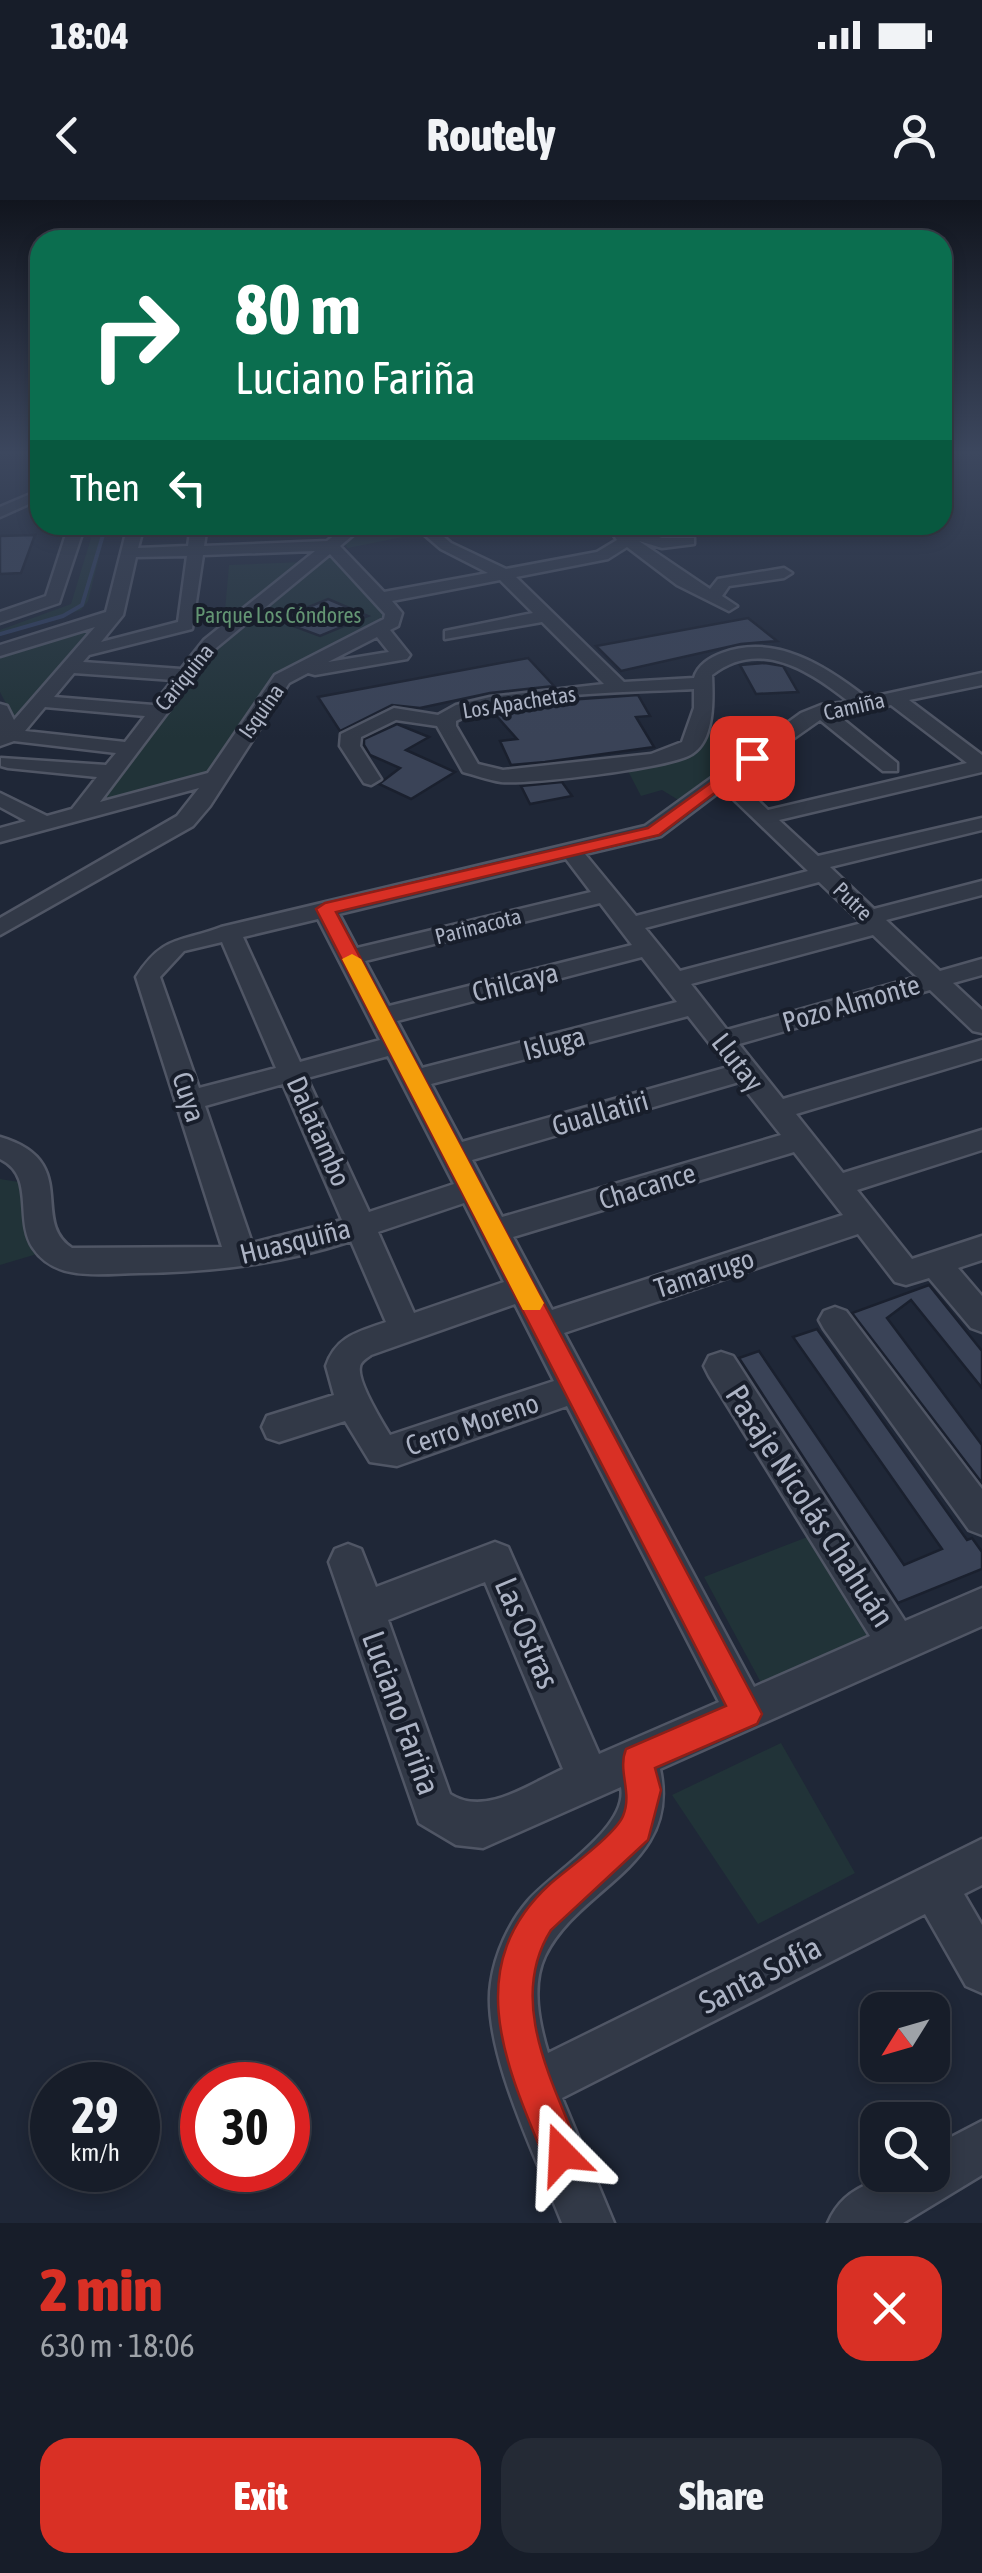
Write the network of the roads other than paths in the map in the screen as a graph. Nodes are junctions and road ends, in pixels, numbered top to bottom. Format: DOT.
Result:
graph roads {
  1 [pos="70,549"];
  2 [pos="129,549"];
  3 [pos="238,549"];
  4 [pos="326,549"];
  5 [pos="333,549"];
  6 [pos="453,549"];
  7 [pos="617,549"];
  8 [pos="645,549"];
  9 [pos="195,551"];
  10 [pos="128,553"];
  11 [pos="784,573"];
  12 [pos="503,574"];
  13 [pos="381,598"];
  14 [pos="712,598"];
  15 [pos="728,606"];
  16 [pos="114,615"];
  17 [pos="546,616"];
  18 [pos="0,618"];
  19 [pos="380,629"];
  20 [pos="451,634"];
  21 [pos="0,651"];
  22 [pos="84,651"];
  23 [pos="70,667"];
  24 [pos="185,675"];
  25 [pos="288,675"];
  26 [pos="973,681"];
  27 [pos="702,684"];
  28 [pos="620,690"];
  29 [pos="982,696"];
  30 [pos="893,697"];
  31 [pos="39,701"];
  32 [pos="861,703"];
  33 [pos="0,710"];
  34 [pos="157,711"];
  35 [pos="821,712"];
  36 [pos="445,722"];
  37 [pos="6,737"];
  38 [pos="129,748"];
  39 [pos="8,762"];
  40 [pos="982,766"];
  41 [pos="890,767"];
  42 [pos="111,772"];
  43 [pos="215,777"];
  44 [pos="723,778"];
  45 [pos="371,779"];
  46 [pos="0,799"];
  47 [pos="80,813"];
  48 [pos="764,817"];
  49 [pos="46,822"];
  50 [pos="982,824"];
  51 [pos="0,835"];
  52 [pos="571,850"];
  53 [pos="819,869"];
  54 [pos="982,888"];
  55 [pos="606,895"];
  56 [pos="325,909"];
  57 [pos="874,922"];
  58 [pos="630,925"];
  59 [pos="0,928"];
  60 [pos="230,932"];
  61 [pos="176,946"];
  62 [pos="648,948"];
  63 [pos="350,957"];
  64 [pos="982,967"];
  65 [pos="674,980"];
  66 [pos="935,980"];
  67 [pos="694,1006"];
  68 [pos="382,1016"];
  69 [pos="982,1025"];
  70 [pos="721,1040"];
  71 [pos="396,1045"];
  72 [pos="982,1049"];
  73 [pos="746,1071"];
  74 [pos="293,1072"];
  75 [pos="415,1079"];
  76 [pos="190,1100"];
  77 [pos="776,1110"];
  78 [pos="800,1140"];
  79 [pos="982,1140"];
  80 [pos="0,1147"];
  81 [pos="454,1155"];
  82 [pos="836,1186"];
  83 [pos="472,1189"];
  84 [pos="864,1220"];
  85 [pos="360,1224"];
  86 [pos="494,1232"];
  87 [pos="982,1248"];
  88 [pos="241,1257"];
  89 [pos="921,1269"];
  90 [pos="524,1288"];
  91 [pos="982,1319"];
  92 [pos="835,1320"];
  93 [pos="544,1326"];
  94 [pos="406,1330"];
  95 [pos="720,1366"];
  96 [pos="576,1388"];
  97 [pos="357,1402"];
  98 [pos="278,1427"];
  99 [pos="982,1518"];
  100 [pos="348,1562"];
  101 [pos="982,1608"];
  102 [pos="364,1610"];
  103 [pos="898,1645"];
  104 [pos="746,1714"];
  105 [pos="637,1760"];
  106 [pos="589,1781"];
  107 [pos="982,1861"];
  108 [pos="934,1887"];
  109 [pos="982,1970"];
  110 [pos="535,2084"];
  111 [pos="982,2146"];
  112 [pos="874,2218"];
  113 [pos="588,2223"];
  1 -- 18 [label="street"];
  2 -- 10 [label="street"];
  3 -- 9 [label="street"];
  4 -- 24 [label="street, Cariquina"];
  5 -- 13 [label="street"];
  6 -- 12 [label="street"];
  7 -- 12 [label="street"];
  8 -- 14 [label="street"];
  9 -- 10 [label="street"];
  9 -- 22 [label="street"];
  10 -- 16 [label="street"];
  11 -- 14 [label="street"];
  12 -- 13 [label="street"];
  12 -- 17 [label="street"];
  13 -- 19 [label="street"];
  14 -- 15 [label="street"];
  16 -- 21 [label="street"];
  16 -- 22 [label="street"];
  17 -- 20 [label="street"];
  17 -- 28 [label="street"];
  19 -- 25 [label="street, Isquina"];
  19 -- 25 [label="street"];
  22 -- 23 [label="street"];
  23 -- 24 [label="street"];
  23 -- 31 [label="street"];
  24 -- 34 [label="street, Cariquina"];
  25 -- 43 [label="street, Isquina"];
  26 -- 29 [label="street"];
  26 -- 30 [label="street, Camiña"];
  27 -- 28 [label="street, Los Apachetas"];
  27 -- 32 [label="street"];
  27 -- 36 [label="street, Los Apachetas"];
  28 -- 36 [label="street, Los Apachetas"];
  30 -- 32 [label="street, Camiña"];
  30 -- 40 [label="street"];
  31 -- 34 [label="street"];
  31 -- 37 [label="street"];
  32 -- 35 [label="street, Camiña"];
  33 -- 37 [label="street"];
  34 -- 38 [label="street, Cariquina"];
  35 -- 41 [label="street"];
  35 -- 44 [label="street, Camiña"];
  36 -- 45 [label="street"];
  37 -- 38 [label="street"];
  38 -- 42 [label="street, Cariquina"];
  39 -- 42 [label="street"];
  40 -- 48 [label="street"];
  42 -- 47 [label="street, Cariquina"];
  43 -- 47 [label="street"];
  43 -- 59 [label="street, Isquina"];
  44 -- 48 [label="street, Putre"];
  44 -- 52 [label="street, Camiña"];
  46 -- 49 [label="street"];
  47 -- 49 [label="street"];
  48 -- 53 [label="street, Putre"];
  49 -- 51 [label="street"];
  50 -- 53 [label="street"];
  52 -- 55 [label="street, Llutay"];
  52 -- 56 [label="street, Camiña"];
  53 -- 57 [label="street, Putre"];
  53 -- 58 [label="street"];
  54 -- 57 [label="street"];
  55 -- 58 [label="street, Llutay"];
  55 -- 63 [label="street, Parinacota"];
  56 -- 60 [label="street, Camiña"];
  56 -- 63 [label="street"];
  57 -- 65 [label="street"];
  57 -- 66 [label="street, Putre"];
  58 -- 62 [label="street, Llutay"];
  60 -- 61 [label="street, Camiña"];
  60 -- 74 [label="street, Dalatambo"];
  61 -- 76 [label="street, Cuya"];
  62 -- 65 [label="street, Llutay"];
  62 -- 68 [label="street, Chilcaya"];
  63 -- 68 [label="street"];
  64 -- 66 [label="street, Pozo Almonte"];
  65 -- 67 [label="street, Llutay"];
  66 -- 69 [label="street, Putre"];
  66 -- 70 [label="street, Pozo Almonte"];
  67 -- 70 [label="street, Llutay"];
  67 -- 75 [label="street, Isluga"];
  68 -- 71 [label="street"];
  70 -- 73 [label="street, Llutay"];
  71 -- 74 [label="street"];
  71 -- 75 [label="street"];
  72 -- 77 [label="street"];
  73 -- 77 [label="street, Llutay"];
  73 -- 81 [label="street, Guallatiri"];
  74 -- 76 [label="street"];
  74 -- 85 [label="street, Dalatambo"];
  75 -- 81 [label="street"];
  76 -- 88 [label="street, Cuya"];
  77 -- 78 [label="street, Llutay"];
  78 -- 82 [label="street, Llutay"];
  78 -- 86 [label="street, Chacance"];
  79 -- 82 [label="street"];
  80 -- 88 [label="street, Huasquiña"];
  81 -- 83 [label="street"];
  82 -- 84 [label="street, Llutay"];
  83 -- 85 [label="street, Huasquiña"];
  83 -- 86 [label="street"];
  84 -- 89 [label="street, Llutay"];
  84 -- 93 [label="street, Tamarugo"];
  85 -- 88 [label="street, Huasquiña"];
  85 -- 94 [label="street, Dalatambo"];
  86 -- 90 [label="street"];
  87 -- 89 [label="street"];
  89 -- 91 [label="street, Llutay"];
  90 -- 93 [label="street"];
  90 -- 94 [label="street"];
  92 -- 99 [label="street"];
  93 -- 96 [label="street"];
  94 -- 97 [label="street"];
  95 -- 103 [label="street, Pasaje Nicolás Chahuán"];
  96 -- 97 [label="street, Cerro Moreno"];
  96 -- 104 [label="street"];
  97 -- 98 [label="street"];
  100 -- 102 [label="street, Luciano Fariña"];
  101 -- 103 [label="street, Luciano Fariña"];
  102 -- 106 [label="street, Luciano Fariña"];
  102 -- 106 [label="street, Las Ostras"];
  103 -- 104 [label="street, Luciano Fariña"];
  104 -- 105 [label="street, Luciano Fariña"];
  105 -- 106 [label="street, Luciano Fariña"];
  105 -- 110 [label="street"];
  107 -- 108 [label="street, Santa Sofía"];
  108 -- 109 [label="street"];
  108 -- 110 [label="street, Santa Sofía"];
  110 -- 113 [label="street"];
  111 -- 112 [label="street"];
}
